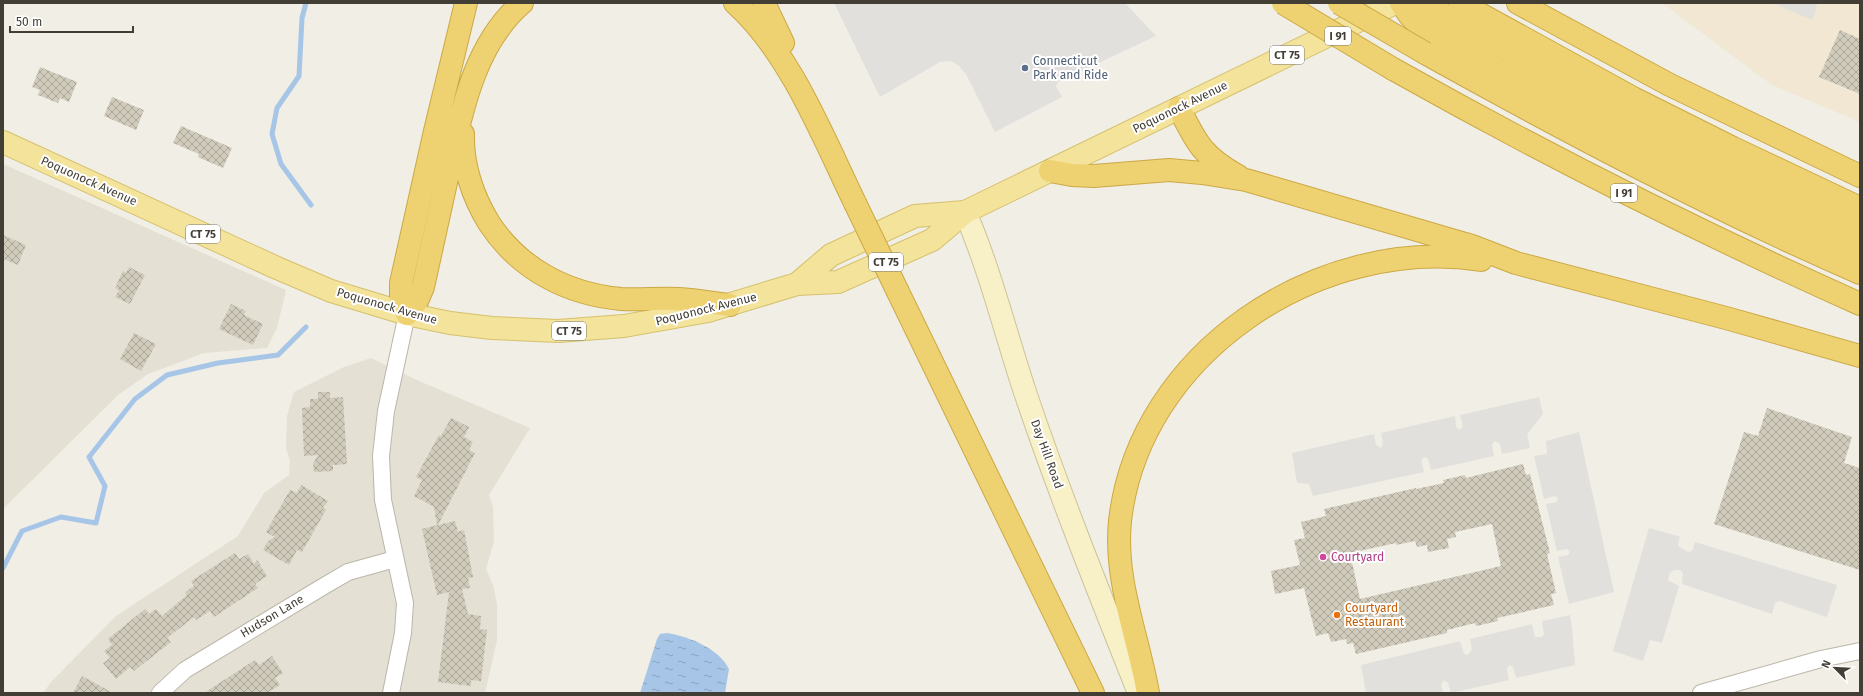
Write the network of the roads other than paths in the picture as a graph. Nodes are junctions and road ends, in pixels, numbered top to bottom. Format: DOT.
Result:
graph roads {
  1 [pos="466,3"];
  2 [pos="522,3"];
  3 [pos="735,3"];
  4 [pos="764,3"];
  5 [pos="1283,3"];
  6 [pos="1339,3"];
  7 [pos="1395,3"];
  8 [pos="1401,3"];
  9 [pos="1416,3"];
  10 [pos="1460,3"];
  11 [pos="1519,4"];
  12 [pos="799,87"];
  13 [pos="467,100"];
  14 [pos="1179,108"];
  15 [pos="3,142"];
  16 [pos="1050,171"];
  17 [pos="1860,176"];
  18 [pos="1246,180"];
  19 [pos="1860,208"];
  20 [pos="965,212"];
  21 [pos="1860,228"];
  22 [pos="1860,250"];
  23 [pos="1516,263"];
  24 [pos="1860,273"];
  25 [pos="797,284"];
  26 [pos="1860,304"];
  27 [pos="730,305"];
  28 [pos="407,314"];
  29 [pos="1860,356"];
  30 [pos="395,559"];
  31 [pos="1860,651"];
  32 [pos="160,693"];
  33 [pos="391,693"];
  34 [pos="1093,693"];
  35 [pos="1139,693"];
  36 [pos="1148,693"];
  37 [pos="1701,693"];
  1 -- 28 [label="highway"];
  2 -- 13 [label="highway"];
  3 -- 12 [label="highway"];
  4 -- 12 [label="highway"];
  5 -- 26 [label="highway, I 91, bridge"];
  6 -- 24 [label="highway, bridge"];
  7 -- 14 [label="main road, Poquonock Avenue / CT 75"];
  8 -- 22 [label="highway"];
  9 -- 21 [label="highway"];
  10 -- 19 [label="highway"];
  11 -- 17 [label="highway"];
  12 -- 34 [label="highway, bridge"];
  13 -- 27 [label="highway"];
  13 -- 28 [label="highway"];
  14 -- 16 [label="main road, Poquonock Avenue / CT 75"];
  14 -- 18 [label="highway"];
  15 -- 28 [label="main road, Poquonock Avenue / CT 75"];
  16 -- 18 [label="highway"];
  16 -- 20 [label="main road, Poquonock Avenue / CT 75"];
  18 -- 23 [label="highway"];
  20 -- 25 [label="main road, Poquonock Avenue / CT 75"];
  20 -- 25 [label="main road, Poquonock Avenue / CT 75"];
  20 -- 35 [label="main road, Day Hill Road"];
  23 -- 29 [label="highway"];
  23 -- 36 [label="highway"];
  25 -- 27 [label="main road, Poquonock Avenue / CT 75"];
  27 -- 28 [label="main road, Poquonock Avenue / CT 75"];
  28 -- 30 [label="street"];
  30 -- 32 [label="street, Hudson Lane"];
  30 -- 33 [label="street"];
  31 -- 37 [label="street"];
}
